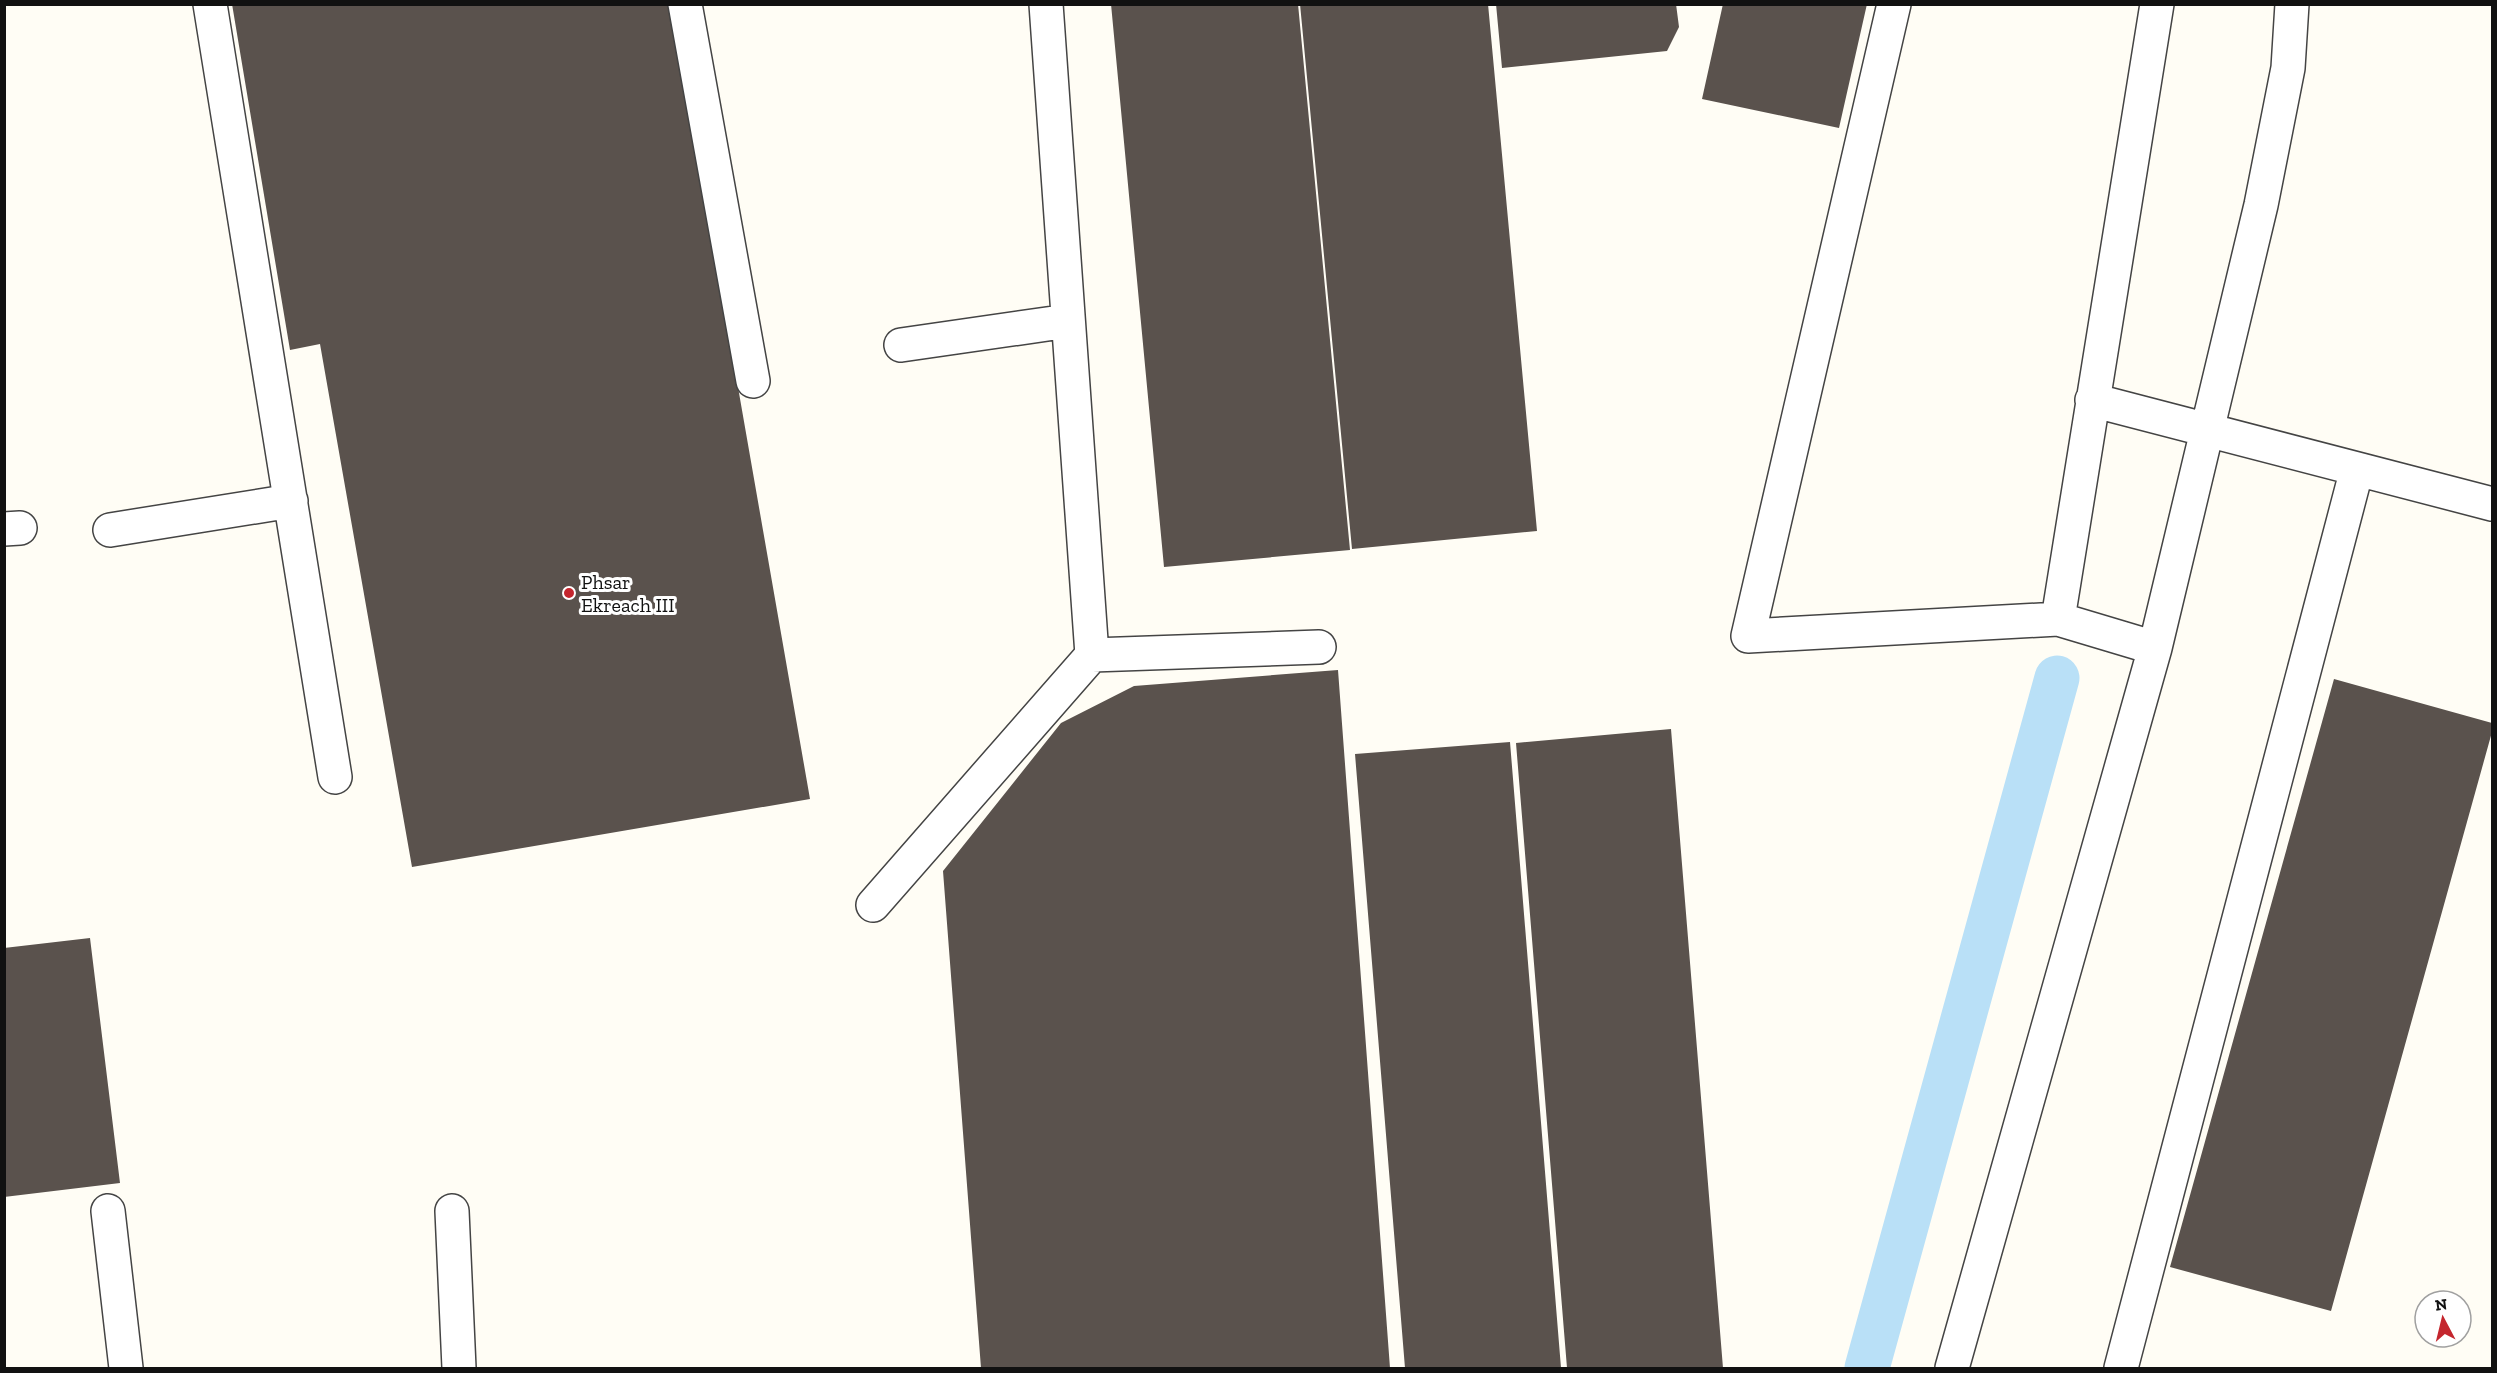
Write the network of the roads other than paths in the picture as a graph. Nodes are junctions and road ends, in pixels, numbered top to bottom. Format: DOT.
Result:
graph roads {
  1 [pos="210,4"];
  2 [pos="685,4"];
  3 [pos="1046,4"];
  4 [pos="1894,4"];
  5 [pos="2157,4"];
  6 [pos="2292,4"];
  7 [pos="1068,321"];
  8 [pos="901,345"];
  9 [pos="753,381"];
  10 [pos="2092,400"];
  11 [pos="2207,429"];
  12 [pos="2357,469"];
  13 [pos="291,501"];
  14 [pos="2493,504"];
  15 [pos="110,530"];
  16 [pos="2058,619"];
  17 [pos="1319,648"];
  18 [pos="2155,648"];
  19 [pos="1092,655"];
  20 [pos="335,777"];
  21 [pos="873,905"];
  22 [pos="108,1210"];
  23 [pos="452,1211"];
  24 [pos="126,1368"];
  25 [pos="459,1368"];
  26 [pos="1952,1368"];
  27 [pos="2121,1368"];
  1 -- 13 [label="street"];
  2 -- 9 [label="street"];
  3 -- 7 [label="street"];
  4 -- 16 [label="street"];
  5 -- 10 [label="street"];
  6 -- 11 [label="street"];
  7 -- 8 [label="street"];
  7 -- 19 [label="street"];
  10 -- 11 [label="street"];
  10 -- 16 [label="street"];
  11 -- 12 [label="street"];
  11 -- 18 [label="street"];
  12 -- 14 [label="street"];
  12 -- 27 [label="street"];
  13 -- 15 [label="street"];
  13 -- 20 [label="street"];
  16 -- 18 [label="street"];
  17 -- 19 [label="street"];
  18 -- 26 [label="street"];
  19 -- 21 [label="street"];
  22 -- 24 [label="street"];
  23 -- 25 [label="street"];
}
